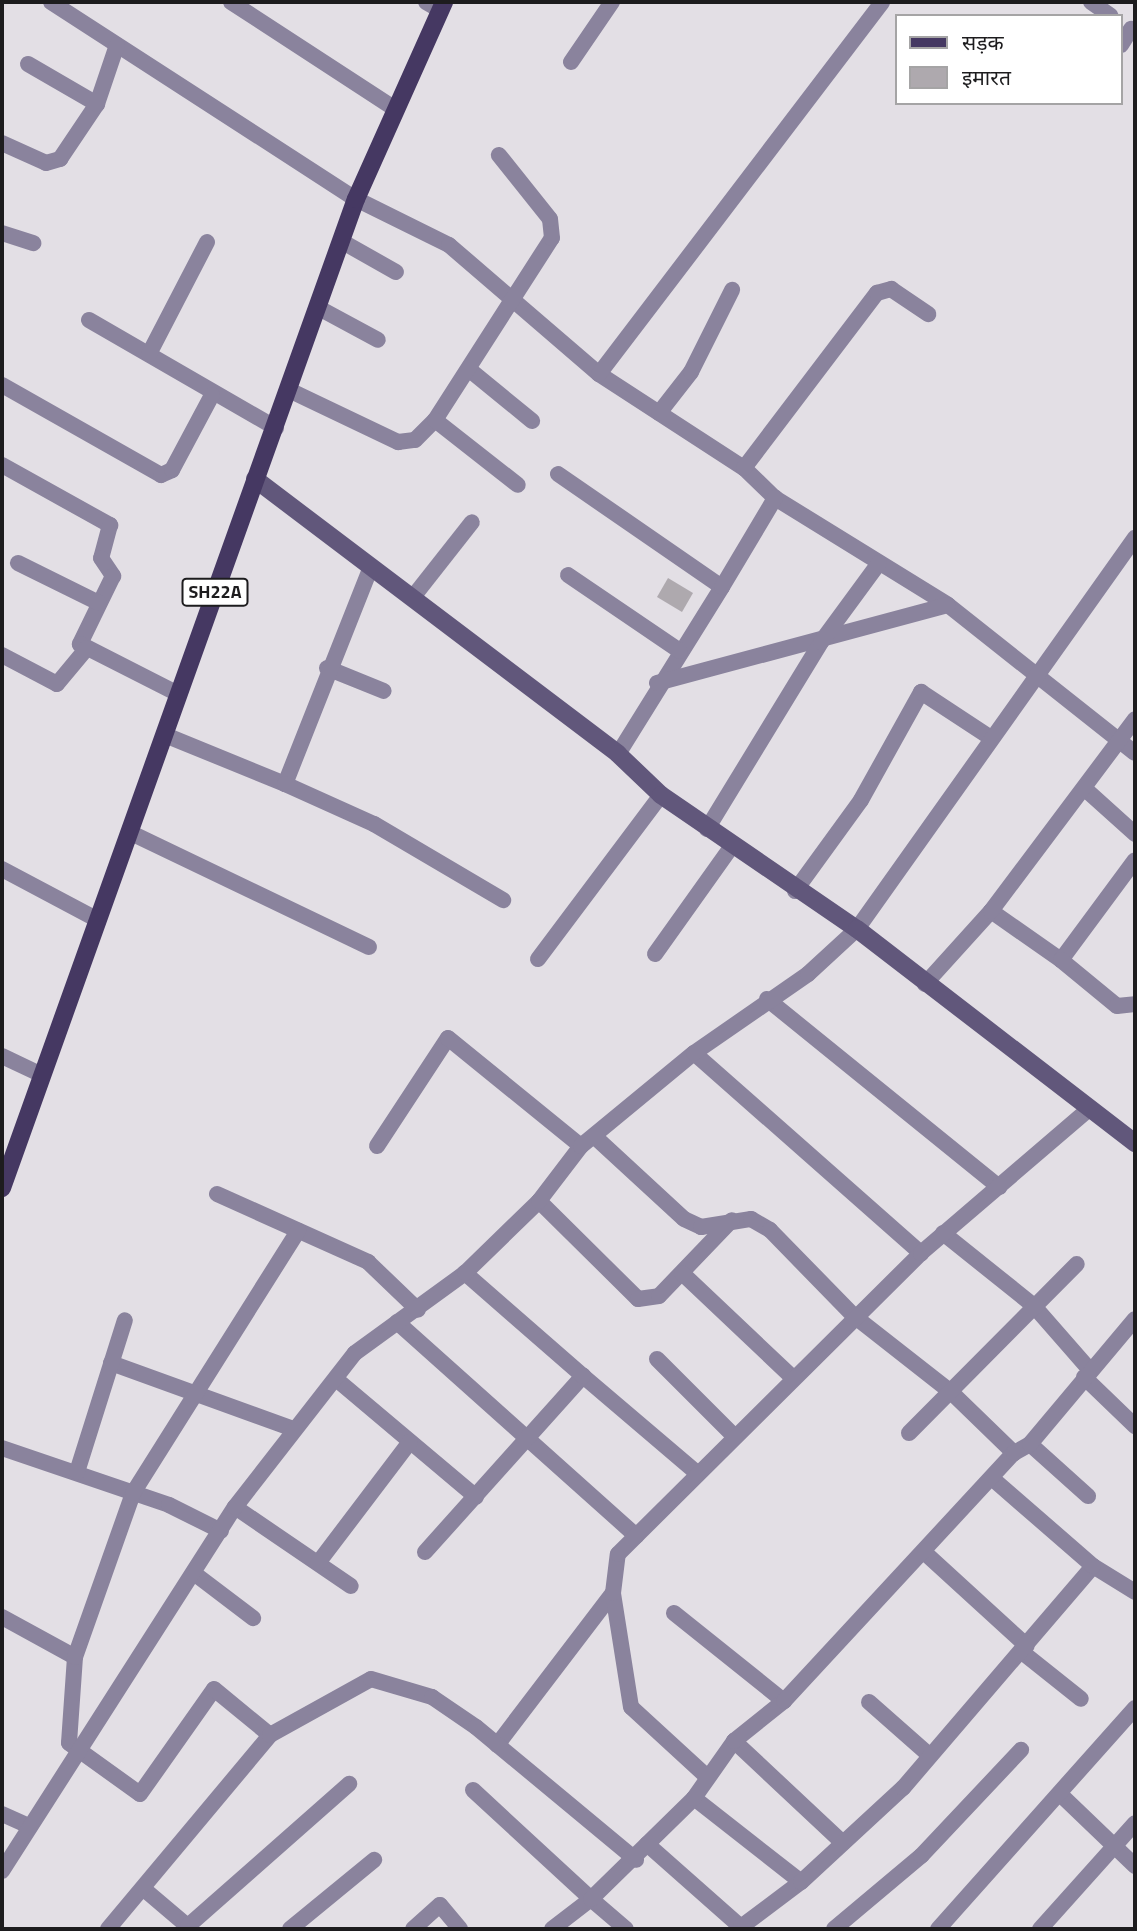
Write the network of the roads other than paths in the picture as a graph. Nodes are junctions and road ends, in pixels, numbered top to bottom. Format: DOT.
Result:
graph roads {
  1 [pos="51,2"];
  2 [pos="231,2"];
  3 [pos="612,2"];
  4 [pos="882,2"];
  5 [pos="1091,2"];
  6 [pos="437,5"];
  7 [pos="1108,14"];
  8 [pos="117,45"];
  9 [pos="571,62"];
  10 [pos="28,64"];
  11 [pos="97,104"];
  12 [pos="395,108"];
  13 [pos="2,143"];
  14 [pos="499,155"];
  15 [pos="356,199"];
  16 [pos="2,233"];
  17 [pos="341,241"];
  18 [pos="207,242"];
  19 [pos="33,243"];
  20 [pos="396,272"];
  21 [pos="732,290"];
  22 [pos="519,299"];
  23 [pos="317,307"];
  24 [pos="928,314"];
  25 [pos="89,320"];
  26 [pos="378,340"];
  27 [pos="149,354"];
  28 [pos="471,371"];
  29 [pos="599,374"];
  30 [pos="2,385"];
  31 [pos="291,391"];
  32 [pos="212,395"];
  33 [pos="659,413"];
  34 [pos="435,420"];
  35 [pos="532,421"];
  36 [pos="276,428"];
  37 [pos="2,465"];
  38 [pos="744,468"];
  39 [pos="558,474"];
  40 [pos="255,479"];
  41 [pos="518,485"];
  42 [pos="775,498"];
  43 [pos="471,522"];
  44 [pos="1135,538"];
  45 [pos="18,563"];
  46 [pos="879,563"];
  47 [pos="370,569"];
  48 [pos="568,576"];
  49 [pos="722,587"];
  50 [pos="413,597"];
  51 [pos="99,603"];
  52 [pos="948,605"];
  53 [pos="821,642"];
  54 [pos="88,648"];
  55 [pos="680,652"];
  56 [pos="2,655"];
  57 [pos="327,667"];
  58 [pos="1036,676"];
  59 [pos="657,683"];
  60 [pos="384,691"];
  61 [pos="178,694"];
  62 [pos="1135,719"];
  63 [pos="165,735"];
  64 [pos="991,738"];
  65 [pos="1119,741"];
  66 [pos="1135,753"];
  67 [pos="618,754"];
  68 [pos="285,784"];
  69 [pos="1084,788"];
  70 [pos="661,795"];
  71 [pos="707,829"];
  72 [pos="129,832"];
  73 [pos="1135,834"];
  74 [pos="732,846"];
  75 [pos="1135,860"];
  76 [pos="2,869"];
  77 [pos="795,891"];
  78 [pos="503,900"];
  79 [pos="991,911"];
  80 [pos="97,920"];
  81 [pos="857,929"];
  82 [pos="369,947"];
  83 [pos="655,954"];
  84 [pos="538,959"];
  85 [pos="1061,960"];
  86 [pos="925,984"];
  87 [pos="767,999"];
  88 [pos="1135,1004"];
  89 [pos="694,1053"];
  90 [pos="2,1056"];
  91 [pos="42,1075"];
  92 [pos="1090,1108"];
  93 [pos="587,1141"];
  94 [pos="1135,1143"];
  95 [pos="377,1146"];
  96 [pos="999,1187"];
  97 [pos="2,1188"];
  98 [pos="217,1194"];
  99 [pos="539,1201"];
  100 [pos="734,1219"];
  101 [pos="298,1231"];
  102 [pos="943,1233"];
  103 [pos="921,1253"];
  104 [pos="1077,1264"];
  105 [pos="465,1273"];
  106 [pos="681,1273"];
  107 [pos="1033,1305"];
  108 [pos="418,1310"];
  109 [pos="854,1317"];
  110 [pos="1135,1319"];
  111 [pos="125,1320"];
  112 [pos="397,1322"];
  113 [pos="657,1359"];
  114 [pos="111,1363"];
  115 [pos="1087,1374"];
  116 [pos="583,1376"];
  117 [pos="793,1378"];
  118 [pos="337,1380"];
  119 [pos="199,1392"];
  120 [pos="951,1392"];
  121 [pos="1135,1426"];
  122 [pos="293,1429"];
  123 [pos="909,1433"];
  124 [pos="735,1437"];
  125 [pos="410,1443"];
  126 [pos="528,1443"];
  127 [pos="1030,1444"];
  128 [pos="2,1448"];
  129 [pos="1014,1453"];
  130 [pos="77,1472"];
  131 [pos="698,1474"];
  132 [pos="993,1479"];
  133 [pos="133,1493"];
  134 [pos="1088,1496"];
  135 [pos="477,1497"];
  136 [pos="235,1507"];
  137 [pos="221,1531"];
  138 [pos="636,1536"];
  139 [pos="425,1552"];
  140 [pos="924,1552"];
  141 [pos="317,1563"];
  142 [pos="1093,1566"];
  143 [pos="195,1574"];
  144 [pos="351,1586"];
  145 [pos="1135,1592"];
  146 [pos="613,1593"];
  147 [pos="674,1613"];
  148 [pos="2,1617"];
  149 [pos="253,1618"];
  150 [pos="1024,1649"];
  151 [pos="75,1657"];
  152 [pos="1081,1699"];
  153 [pos="783,1701"];
  154 [pos="869,1702"];
  155 [pos="1135,1708"];
  156 [pos="270,1735"];
  157 [pos="734,1741"];
  158 [pos="498,1745"];
  159 [pos="1021,1750"];
  160 [pos="76,1754"];
  161 [pos="928,1754"];
  162 [pos="705,1775"];
  163 [pos="349,1784"];
  164 [pos="473,1790"];
  165 [pos="1060,1794"];
  166 [pos="694,1798"];
  167 [pos="2,1814"];
  168 [pos="1135,1823"];
  169 [pos="29,1826"];
  170 [pos="843,1843"];
  171 [pos="647,1844"];
  172 [pos="1117,1846"];
  173 [pos="374,1860"];
  174 [pos="636,1860"];
  175 [pos="1135,1866"];
  176 [pos="2,1871"];
  177 [pos="800,1882"];
  178 [pos="145,1890"];
  179 [pos="591,1899"];
  180 [pos="190,1928"];
  181 [pos="742,1928"];
  182 [pos="108,1929"];
  183 [pos="290,1929"];
  184 [pos="413,1929"];
  185 [pos="460,1929"];
  186 [pos="552,1929"];
  187 [pos="626,1929"];
  188 [pos="834,1929"];
  189 [pos="938,1929"];
  190 [pos="1040,1929"];
  1 -- 8 [label="street"];
  2 -- 12 [label="street"];
  3 -- 9 [label="street"];
  4 -- 29 [label="street"];
  5 -- 7 [label="street"];
  6 -- 12 [label="main road, SH22A"];
  8 -- 11 [label="street"];
  8 -- 15 [label="street"];
  10 -- 11 [label="street"];
  11 -- 13 [label="street"];
  12 -- 15 [label="main road, SH22A"];
  14 -- 22 [label="street"];
  15 -- 17 [label="main road, SH22A"];
  15 -- 22 [label="street"];
  16 -- 19 [label="street"];
  17 -- 20 [label="street"];
  17 -- 23 [label="main road, SH22A"];
  18 -- 27 [label="street"];
  21 -- 33 [label="street"];
  22 -- 28 [label="street"];
  22 -- 29 [label="street"];
  23 -- 26 [label="street"];
  23 -- 31 [label="main road, SH22A"];
  24 -- 38 [label="street"];
  25 -- 27 [label="street"];
  27 -- 32 [label="street"];
  28 -- 34 [label="street"];
  28 -- 35 [label="street"];
  29 -- 33 [label="street"];
  30 -- 32 [label="street"];
  31 -- 34 [label="street"];
  31 -- 36 [label="main road, SH22A"];
  32 -- 36 [label="street"];
  33 -- 38 [label="street"];
  34 -- 41 [label="street"];
  36 -- 40 [label="main road, SH22A"];
  37 -- 51 [label="street"];
  38 -- 42 [label="street"];
  39 -- 49 [label="street"];
  40 -- 47 [label="street"];
  40 -- 61 [label="main road, SH22A"];
  42 -- 46 [label="street"];
  42 -- 49 [label="street"];
  43 -- 50 [label="street"];
  44 -- 58 [label="street"];
  45 -- 51 [label="street"];
  46 -- 52 [label="street"];
  46 -- 53 [label="street"];
  47 -- 50 [label="street"];
  47 -- 57 [label="street"];
  48 -- 55 [label="street"];
  49 -- 55 [label="street"];
  50 -- 67 [label="street"];
  51 -- 54 [label="street"];
  52 -- 53 [label="street"];
  52 -- 58 [label="street"];
  53 -- 59 [label="street"];
  53 -- 71 [label="street"];
  54 -- 56 [label="street"];
  54 -- 61 [label="street"];
  55 -- 59 [label="street"];
  57 -- 60 [label="street"];
  57 -- 68 [label="street"];
  58 -- 64 [label="street"];
  58 -- 65 [label="street"];
  59 -- 67 [label="street"];
  61 -- 63 [label="main road, SH22A"];
  62 -- 65 [label="street"];
  63 -- 68 [label="street"];
  63 -- 72 [label="main road, SH22A"];
  64 -- 77 [label="street"];
  64 -- 81 [label="street"];
  65 -- 66 [label="street"];
  65 -- 69 [label="street"];
  67 -- 70 [label="street"];
  68 -- 78 [label="street"];
  69 -- 73 [label="street"];
  69 -- 79 [label="street"];
  70 -- 71 [label="street"];
  70 -- 84 [label="street"];
  71 -- 74 [label="street"];
  72 -- 80 [label="main road, SH22A"];
  72 -- 82 [label="street"];
  74 -- 77 [label="street"];
  74 -- 83 [label="street"];
  75 -- 85 [label="street"];
  76 -- 80 [label="street"];
  77 -- 81 [label="street"];
  79 -- 85 [label="street"];
  79 -- 86 [label="street"];
  80 -- 91 [label="main road, SH22A"];
  81 -- 86 [label="street"];
  81 -- 87 [label="street"];
  85 -- 88 [label="street"];
  86 -- 92 [label="street"];
  87 -- 89 [label="street"];
  87 -- 96 [label="street"];
  89 -- 93 [label="street"];
  89 -- 103 [label="street"];
  90 -- 91 [label="street"];
  91 -- 97 [label="main road, SH22A"];
  92 -- 94 [label="street"];
  92 -- 96 [label="street"];
  93 -- 95 [label="street"];
  93 -- 99 [label="street"];
  93 -- 100 [label="street"];
  96 -- 102 [label="street"];
  98 -- 101 [label="street"];
  99 -- 105 [label="street"];
  99 -- 106 [label="street"];
  100 -- 106 [label="street"];
  100 -- 109 [label="street"];
  101 -- 108 [label="street"];
  101 -- 119 [label="street"];
  102 -- 103 [label="street"];
  102 -- 107 [label="street"];
  103 -- 109 [label="street"];
  104 -- 107 [label="street"];
  105 -- 108 [label="street"];
  105 -- 116 [label="street"];
  106 -- 117 [label="street"];
  107 -- 115 [label="street"];
  107 -- 120 [label="street"];
  108 -- 112 [label="street"];
  109 -- 117 [label="street"];
  109 -- 120 [label="street"];
  110 -- 115 [label="street"];
  111 -- 114 [label="street"];
  112 -- 118 [label="street"];
  112 -- 126 [label="street"];
  113 -- 124 [label="street"];
  114 -- 119 [label="street"];
  114 -- 130 [label="street"];
  115 -- 121 [label="street"];
  115 -- 127 [label="street"];
  116 -- 126 [label="street"];
  116 -- 131 [label="street"];
  117 -- 124 [label="street"];
  118 -- 122 [label="street"];
  118 -- 125 [label="street"];
  119 -- 122 [label="street"];
  119 -- 133 [label="street"];
  120 -- 123 [label="street"];
  120 -- 129 [label="street"];
  122 -- 136 [label="street"];
  124 -- 131 [label="street"];
  125 -- 135 [label="street"];
  125 -- 141 [label="street"];
  126 -- 135 [label="street"];
  126 -- 138 [label="street"];
  127 -- 129 [label="street"];
  127 -- 134 [label="street"];
  128 -- 130 [label="street"];
  129 -- 132 [label="street"];
  130 -- 133 [label="street"];
  131 -- 138 [label="street"];
  132 -- 140 [label="street"];
  132 -- 142 [label="street"];
  133 -- 137 [label="street"];
  133 -- 151 [label="street"];
  135 -- 139 [label="street"];
  136 -- 137 [label="street"];
  136 -- 141 [label="street"];
  137 -- 143 [label="street"];
  138 -- 146 [label="street"];
  140 -- 150 [label="street"];
  140 -- 153 [label="street"];
  141 -- 144 [label="street"];
  142 -- 145 [label="street"];
  142 -- 150 [label="street"];
  143 -- 149 [label="street"];
  143 -- 160 [label="street"];
  146 -- 158 [label="street"];
  146 -- 162 [label="street"];
  147 -- 153 [label="street"];
  148 -- 151 [label="street"];
  150 -- 152 [label="street"];
  150 -- 161 [label="street"];
  151 -- 160 [label="street"];
  153 -- 157 [label="street"];
  154 -- 161 [label="street"];
  155 -- 165 [label="street"];
  156 -- 158 [label="street"];
  156 -- 160 [label="street"];
  156 -- 178 [label="street"];
  157 -- 162 [label="street"];
  157 -- 170 [label="street"];
  158 -- 174 [label="street"];
  159 -- 188 [label="street"];
  160 -- 169 [label="street"];
  161 -- 170 [label="street"];
  162 -- 166 [label="street"];
  163 -- 180 [label="street"];
  164 -- 179 [label="street"];
  165 -- 172 [label="street"];
  165 -- 189 [label="street"];
  166 -- 171 [label="street"];
  166 -- 177 [label="street"];
  167 -- 169 [label="street"];
  168 -- 172 [label="street"];
  169 -- 176 [label="street"];
  170 -- 177 [label="street"];
  171 -- 174 [label="street"];
  171 -- 181 [label="street"];
  172 -- 175 [label="street"];
  172 -- 190 [label="street"];
  173 -- 183 [label="street"];
  174 -- 179 [label="street"];
  177 -- 181 [label="street"];
  178 -- 180 [label="street"];
  178 -- 182 [label="street"];
  179 -- 186 [label="street"];
  179 -- 187 [label="street"];
  184 -- 185 [label="street"];
}
